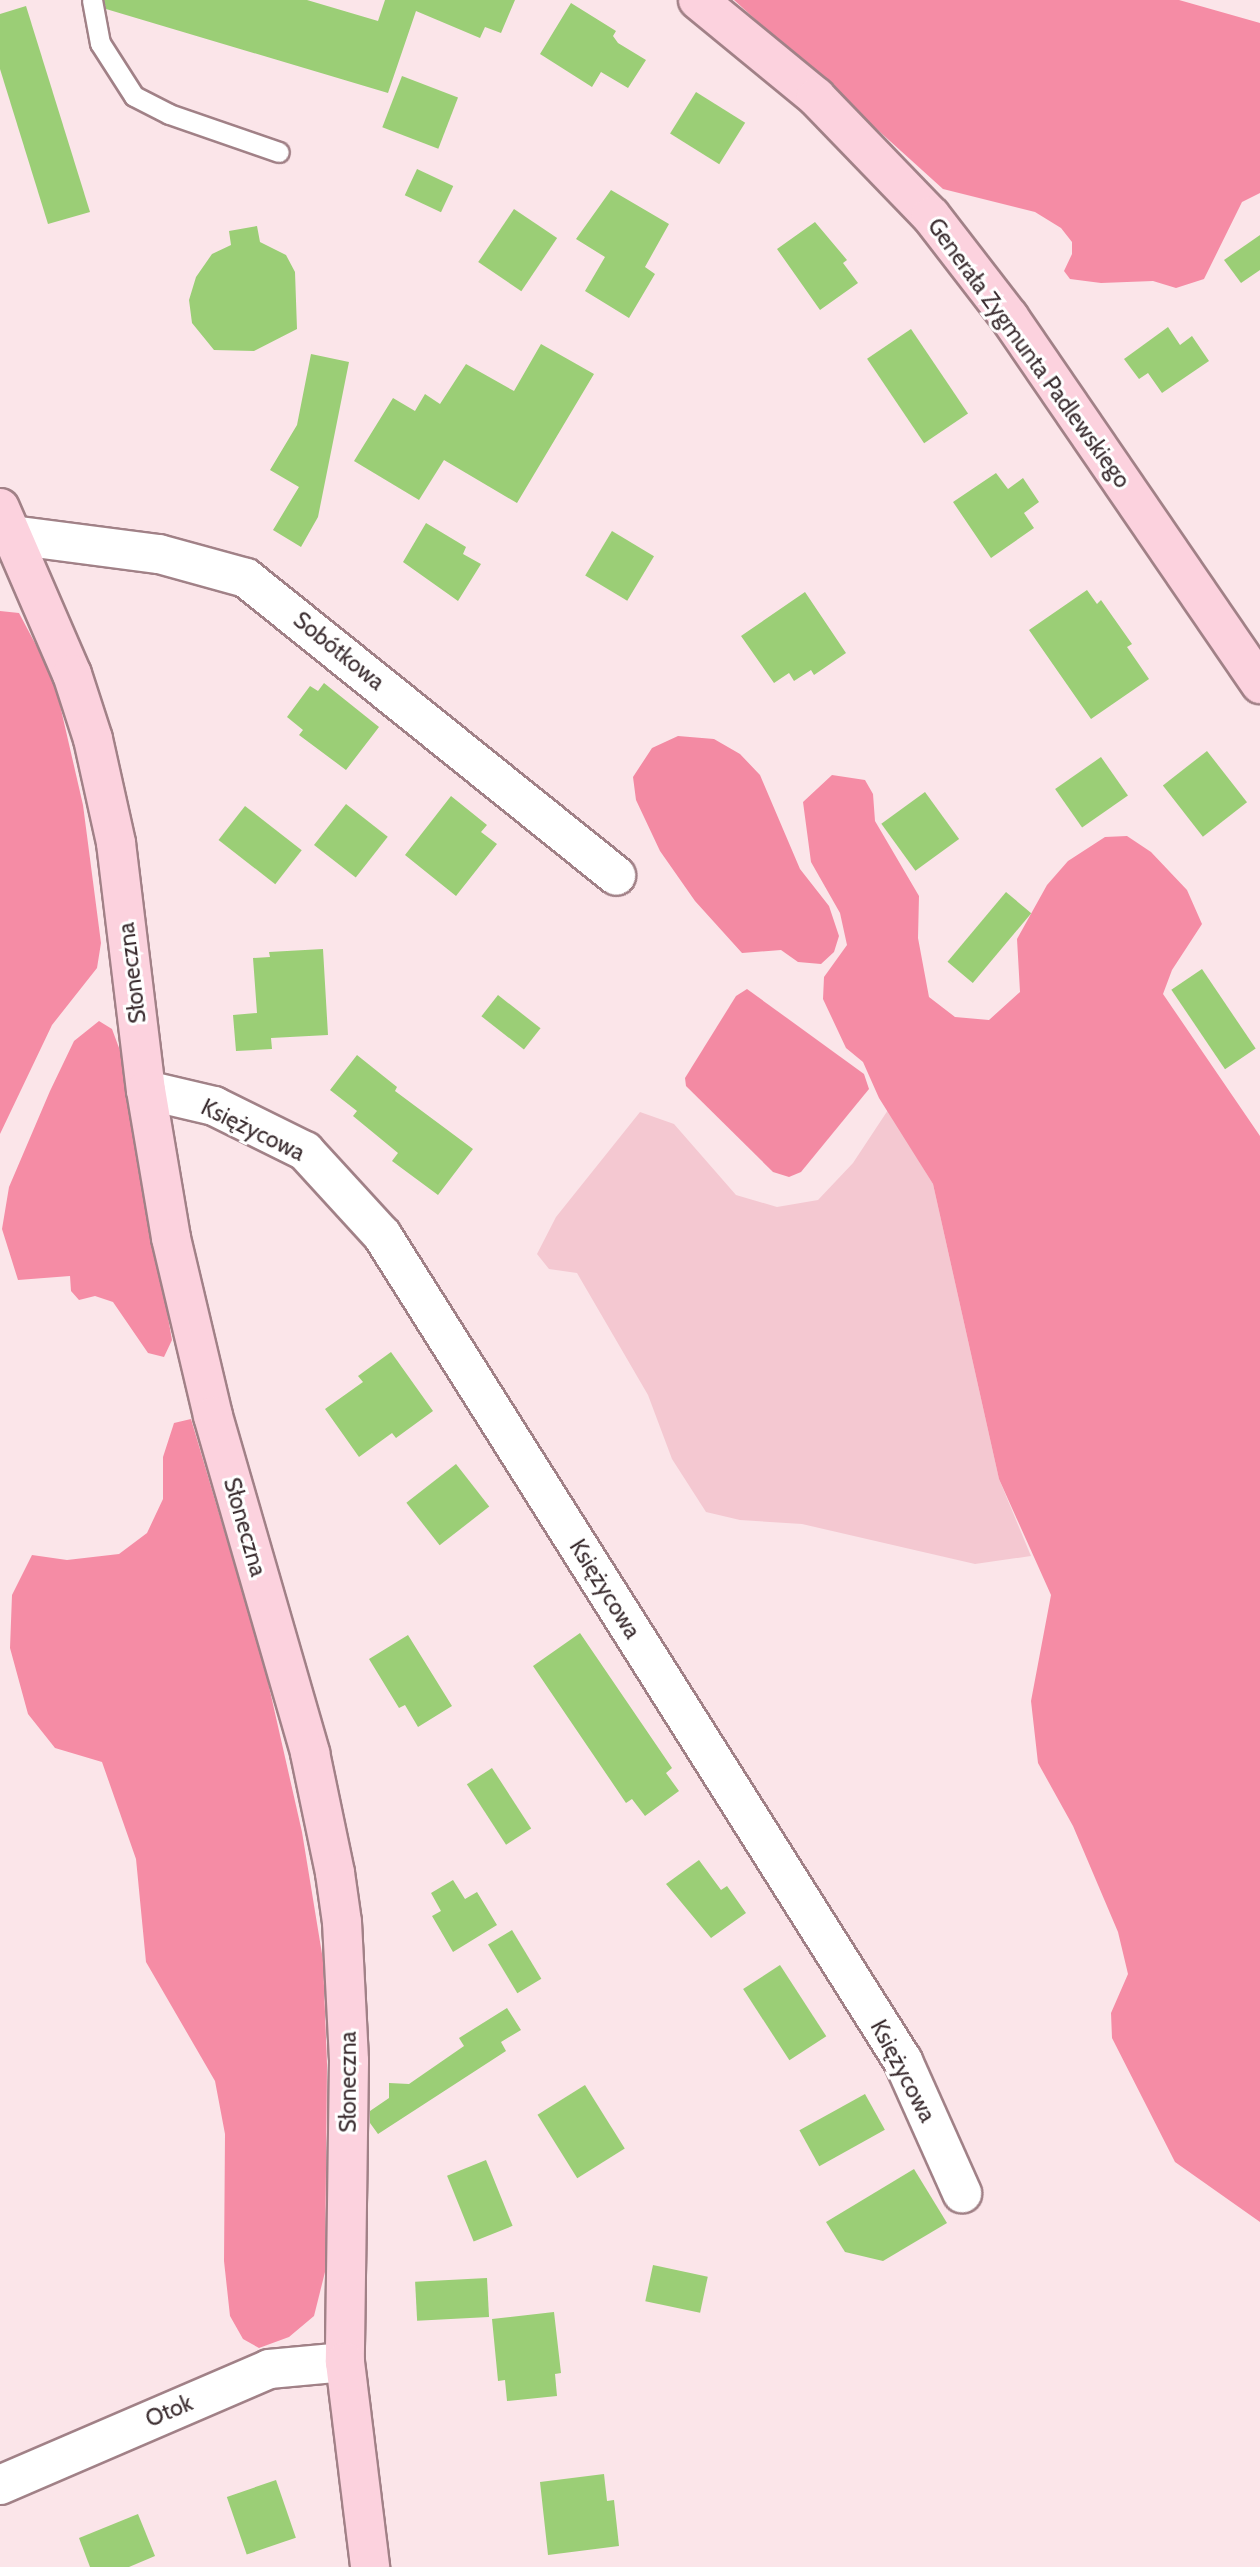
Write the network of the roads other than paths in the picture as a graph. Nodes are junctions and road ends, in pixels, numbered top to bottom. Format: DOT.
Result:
graph roads {
  1 [pos="92,0"];
  2 [pos="698,0"];
  3 [pos="279,152"];
  4 [pos="6,522"];
  5 [pos="1260,684"];
  6 [pos="616,876"];
  7 [pos="146,1090"];
  8 [pos="962,2193"];
  9 [pos="345,2362"];
  10 [pos="0,2485"];
  11 [pos="370,2567"];
  1 -- 3 [label="lane"];
  2 -- 5 [label="street, Generała Zygmunta Padlewskiego"];
  4 -- 6 [label="street, Sobótkowa"];
  4 -- 7 [label="street, Słoneczna"];
  7 -- 8 [label="street, Księżycowa"];
  7 -- 9 [label="street, Słoneczna"];
  9 -- 10 [label="street, Otok"];
  9 -- 11 [label="street, Słoneczna"];
}
